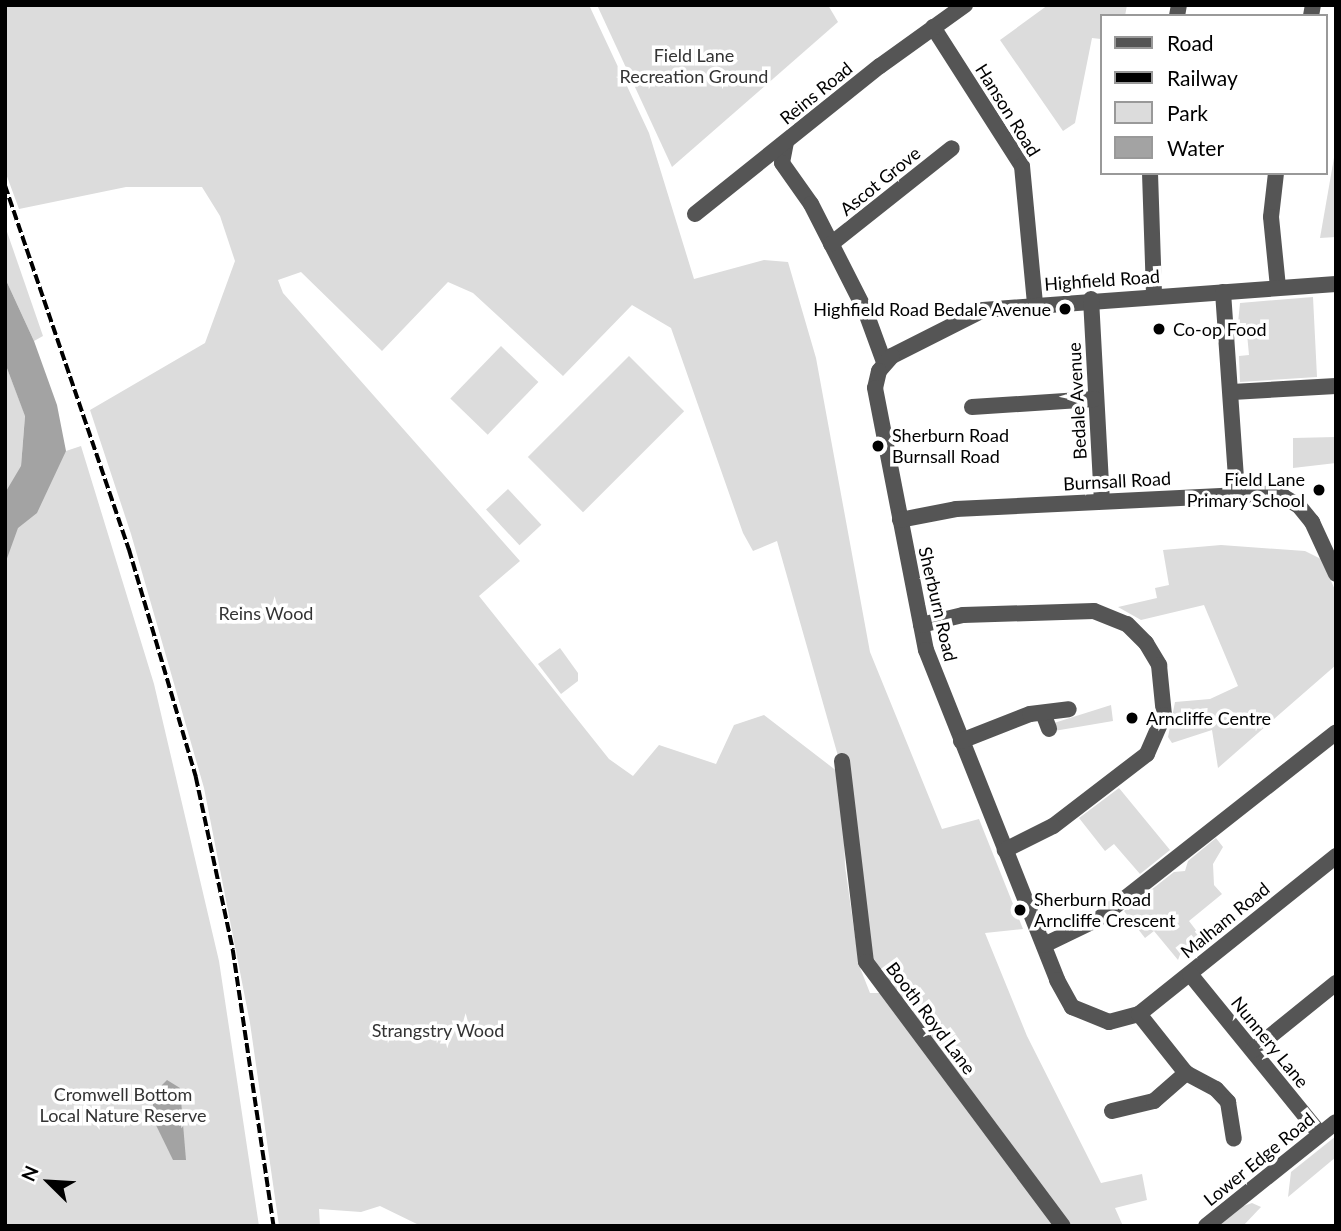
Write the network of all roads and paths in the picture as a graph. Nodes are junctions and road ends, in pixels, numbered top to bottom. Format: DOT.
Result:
graph roads {
  1 [pos="965,5"];
  2 [pos="933,27"];
  3 [pos="786,142"];
  4 [pos="952,148"];
  5 [pos="1150,175"];
  6 [pos="1276,175"];
  7 [pos="695,214"];
  8 [pos="831,244"];
  9 [pos="1336,284"];
  10 [pos="1278,287"];
  11 [pos="1223,292"];
  12 [pos="1154,296"];
  13 [pos="1091,299"];
  14 [pos="1035,303"];
  15 [pos="884,362"];
  16 [pos="1336,386"];
  17 [pos="1232,392"];
  18 [pos="1096,399"];
  19 [pos="972,407"];
  20 [pos="1237,494"];
  21 [pos="1102,501"];
  22 [pos="900,520"];
  23 [pos="1336,574"];
  24 [pos="921,625"];
  25 [pos="1069,709"];
  26 [pos="1043,713"];
  27 [pos="1049,729"];
  28 [pos="1336,732"];
  29 [pos="961,741"];
  30 [pos="842,761"];
  31 [pos="1005,850"];
  32 [pos="1336,856"];
  33 [pos="1044,945"];
  34 [pos="1190,974"];
  35 [pos="1336,983"];
  36 [pos="1139,1014"];
  37 [pos="1253,1050"];
  38 [pos="1186,1073"];
  39 [pos="1112,1111"];
  40 [pos="1336,1122"];
  41 [pos="1320,1134"];
  42 [pos="1234,1139"];
  43 [pos="1063,1226"];
  44 [pos="1206,1226"];
  1 -- 2 [label="street, Reins Road"];
  2 -- 3 [label="street, Reins Road"];
  2 -- 14 [label="street, Hanson Road"];
  3 -- 7 [label="street, Reins Road"];
  3 -- 8 [label="street"];
  4 -- 8 [label="street, Ascot Grove"];
  5 -- 12 [label="street"];
  6 -- 10 [label="street"];
  8 -- 15 [label="street"];
  9 -- 10 [label="street, Highfield Road"];
  10 -- 11 [label="street, Highfield Road"];
  11 -- 12 [label="street, Highfield Road"];
  11 -- 17 [label="street"];
  12 -- 13 [label="street, Highfield Road"];
  13 -- 14 [label="street, Highfield Road"];
  13 -- 18 [label="street, Bedale Avenue"];
  14 -- 15 [label="street, Highfield Road"];
  15 -- 22 [label="street, Sherburn Road"];
  16 -- 17 [label="street"];
  17 -- 20 [label="street"];
  18 -- 19 [label="street"];
  18 -- 21 [label="street, Bedale Avenue"];
  20 -- 21 [label="street, Burnsall Road"];
  20 -- 23 [label="street, Burnsall Road"];
  21 -- 22 [label="street, Burnsall Road"];
  22 -- 24 [label="street, Sherburn Road"];
  24 -- 29 [label="street, Sherburn Road"];
  24 -- 31 [label="street"];
  25 -- 26 [label="street"];
  26 -- 27 [label="street"];
  26 -- 29 [label="street"];
  28 -- 33 [label="street"];
  29 -- 31 [label="street, Sherburn Road"];
  30 -- 43 [label="street, Booth Royd Lane"];
  31 -- 33 [label="street, Sherburn Road"];
  32 -- 34 [label="street, Malham Road"];
  33 -- 36 [label="street, Sherburn Road"];
  34 -- 36 [label="street, Malham Road"];
  34 -- 37 [label="street, Nunnery Lane"];
  35 -- 37 [label="street"];
  36 -- 38 [label="street"];
  37 -- 41 [label="street, Nunnery Lane"];
  38 -- 39 [label="street"];
  38 -- 42 [label="street"];
  40 -- 41 [label="street, Lower Edge Road"];
  41 -- 44 [label="street, Lower Edge Road"];
}
